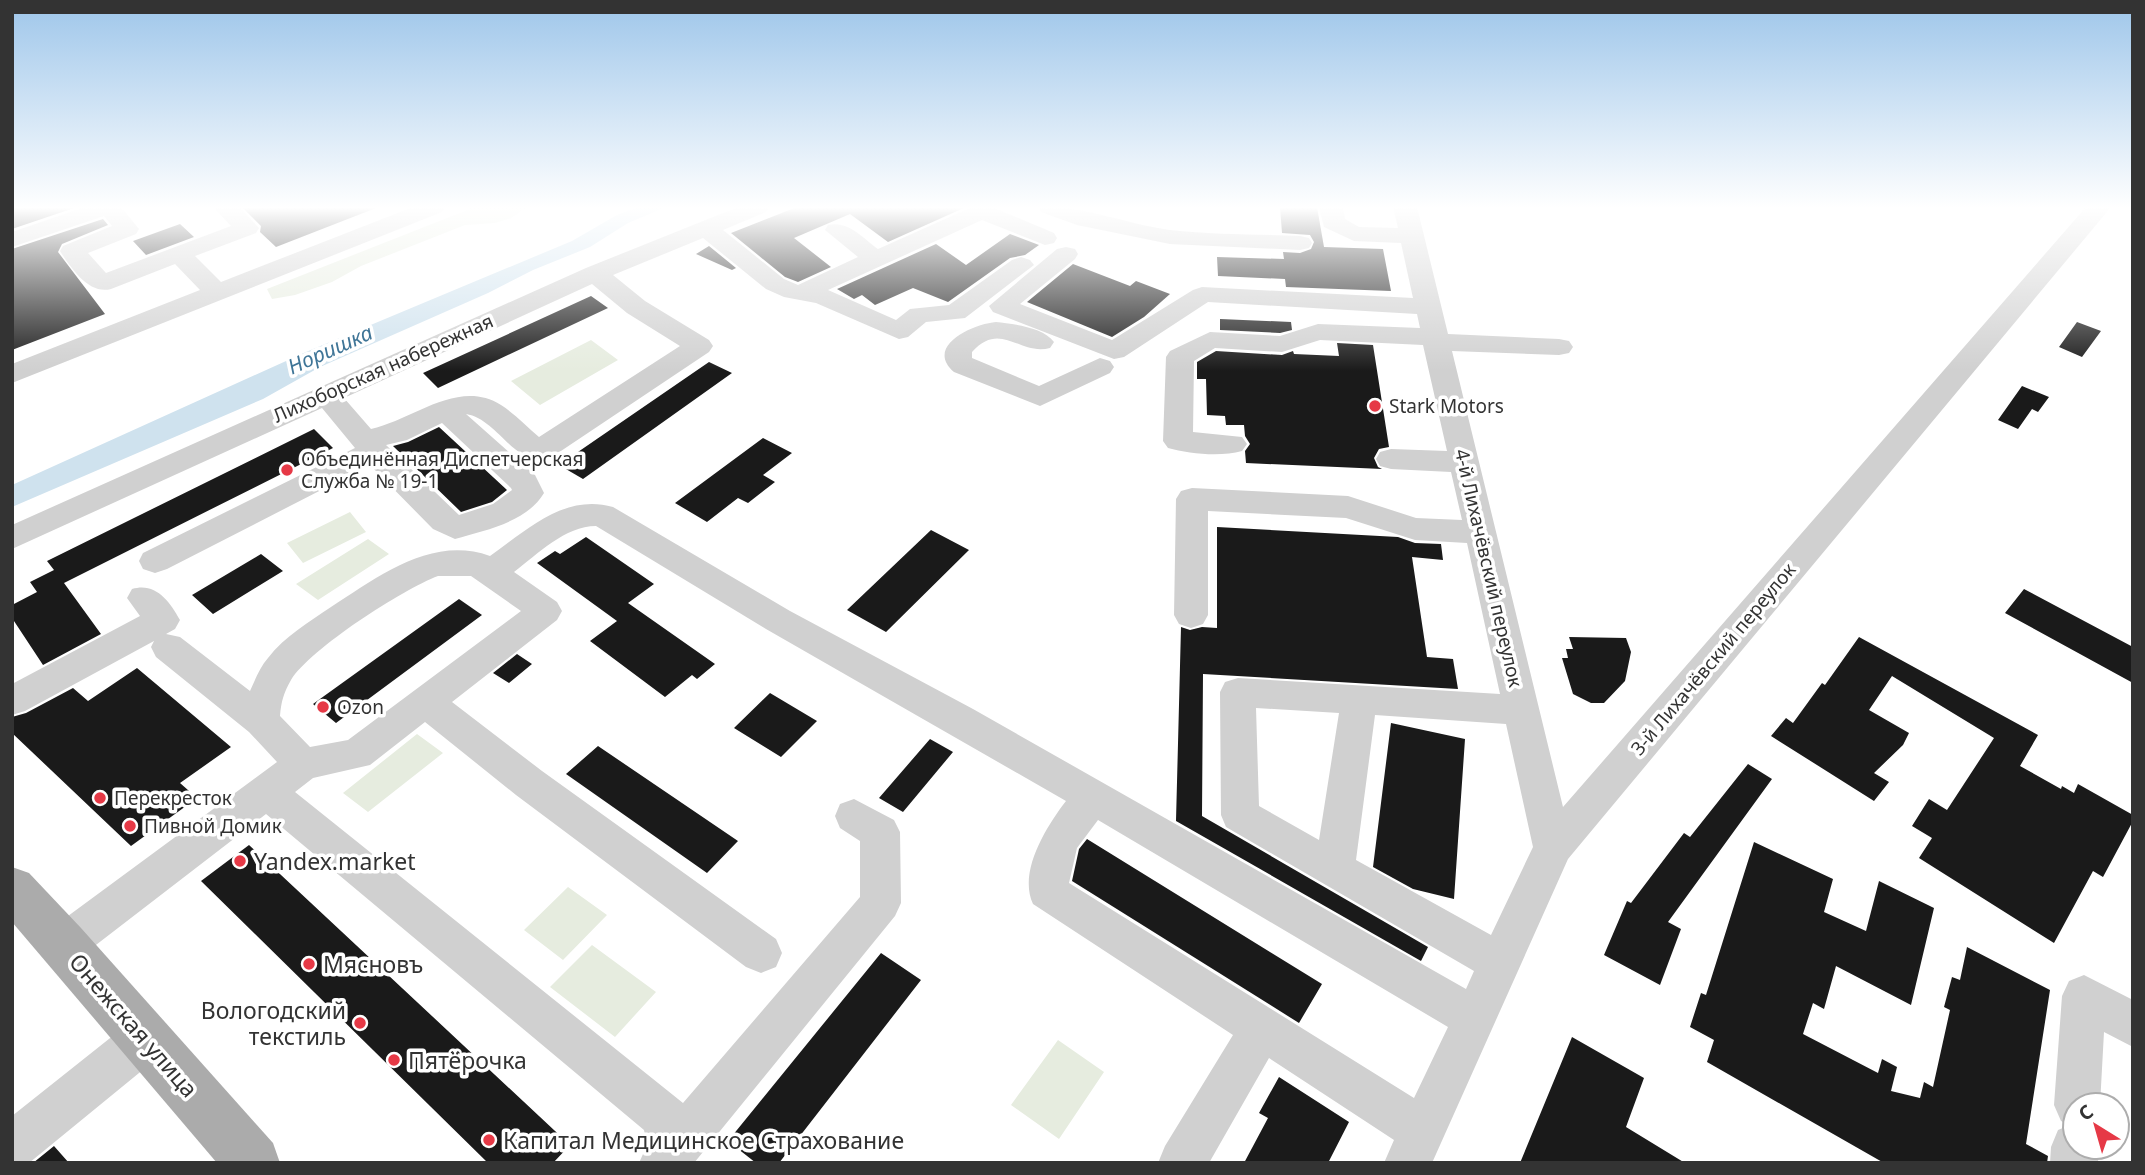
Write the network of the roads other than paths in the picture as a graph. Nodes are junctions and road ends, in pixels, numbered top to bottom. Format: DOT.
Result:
graph roads {
  1 [pos="82,262"];
  2 [pos="159,262"];
  3 [pos="187,262"];
  4 [pos="296,262"];
  5 [pos="623,262"];
  6 [pos="748,262"];
  7 [pos="870,262"];
  8 [pos="1020,262"];
  9 [pos="1056,262"];
  10 [pos="1417,262"];
  11 [pos="2052,262"];
  12 [pos="595,273"];
  13 [pos="217,293"];
  14 [pos="800,293"];
  15 [pos="1247,296"];
  16 [pos="1428,307"];
  17 [pos="1436,340"];
  18 [pos="1559,347"];
  19 [pos="1100,367"];
  20 [pos="12,374"];
  21 [pos="325,394"];
  22 [pos="453,418"];
  23 [pos="1231,444"];
  24 [pos="369,446"];
  25 [pos="1391,459"];
  26 [pos="1464,462"];
  27 [pos="1480,532"];
  28 [pos="12,538"];
  29 [pos="155,562"];
  30 [pos="490,573"];
  31 [pos="144,598"];
  32 [pos="1191,615"];
  33 [pos="168,647"];
  34 [pos="16,692"];
  35 [pos="1359,700"];
  36 [pos="425,702"];
  37 [pos="1522,710"];
  38 [pos="262,721"];
  39 [pos="303,764"];
  40 [pos="267,792"];
  41 [pos="1093,796"];
  42 [pos="854,816"];
  43 [pos="1553,847"];
  44 [pos="1335,869"];
  45 [pos="13,890"];
  46 [pos="64,944"];
  47 [pos="761,953"];
  48 [pos="1500,963"];
  49 [pos="1475,1018"];
  50 [pos="2133,1025"];
  51 [pos="1262,1027"];
  52 [pos="145,1039"];
  53 [pos="2078,1091"];
  54 [pos="16,1135"];
  55 [pos="1416,1147"];
  56 [pos="667,1157"];
  57 [pos="253,1163"];
  58 [pos="1182,1163"];
  1 -- 2 [label="street"];
  3 -- 13 [label="street"];
  4 -- 13 [label="street"];
  5 -- 12 [label="street, Лихоборская набережная"];
  6 -- 14 [label="street"];
  7 -- 14 [label="street"];
  8 -- 14 [label="street"];
  9 -- 15 [label="street"];
  10 -- 16 [label="street, 4-й Лихачёвский переулок"];
  11 -- 43 [label="street, 3-й Лихачёвский переулок"];
  12 -- 21 [label="street, Лихоборская набережная"];
  12 -- 24 [label="street"];
  13 -- 20 [label="street"];
  15 -- 16 [label="street"];
  15 -- 19 [label="street"];
  16 -- 17 [label="street, 4-й Лихачёвский переулок"];
  17 -- 18 [label="street"];
  17 -- 23 [label="street"];
  17 -- 26 [label="street, 4-й Лихачёвский переулок"];
  21 -- 24 [label="street"];
  21 -- 28 [label="street, Лихоборская набережная"];
  22 -- 24 [label="street"];
  24 -- 29 [label="street"];
  25 -- 26 [label="street"];
  26 -- 27 [label="street, 4-й Лихачёвский переулок"];
  27 -- 32 [label="street"];
  27 -- 37 [label="street, 4-й Лихачёвский переулок"];
  30 -- 36 [label="street"];
  30 -- 38 [label="street"];
  30 -- 41 [label="street"];
  31 -- 34 [label="street"];
  33 -- 38 [label="street"];
  35 -- 37 [label="street"];
  35 -- 44 [label="street"];
  35 -- 44 [label="street"];
  36 -- 39 [label="street"];
  36 -- 47 [label="street"];
  37 -- 43 [label="street, 4-й Лихачёвский переулок"];
  38 -- 39 [label="street"];
  39 -- 40 [label="street"];
  40 -- 46 [label="street"];
  40 -- 56 [label="street"];
  41 -- 49 [label="street"];
  41 -- 51 [label="street"];
  42 -- 56 [label="street"];
  43 -- 48 [label="street, 3-й Лихачёвский переулок"];
  44 -- 48 [label="street"];
  45 -- 46 [label="main road, Онежская улица"];
  46 -- 52 [label="main road, Онежская улица"];
  48 -- 49 [label="street, 3-й Лихачёвский переулок"];
  49 -- 55 [label="street, 3-й Лихачёвский переулок"];
  50 -- 53 [label="street"];
  51 -- 55 [label="street"];
  51 -- 58 [label="street"];
  52 -- 54 [label="street"];
  52 -- 57 [label="main road, Онежская улица"];
}
